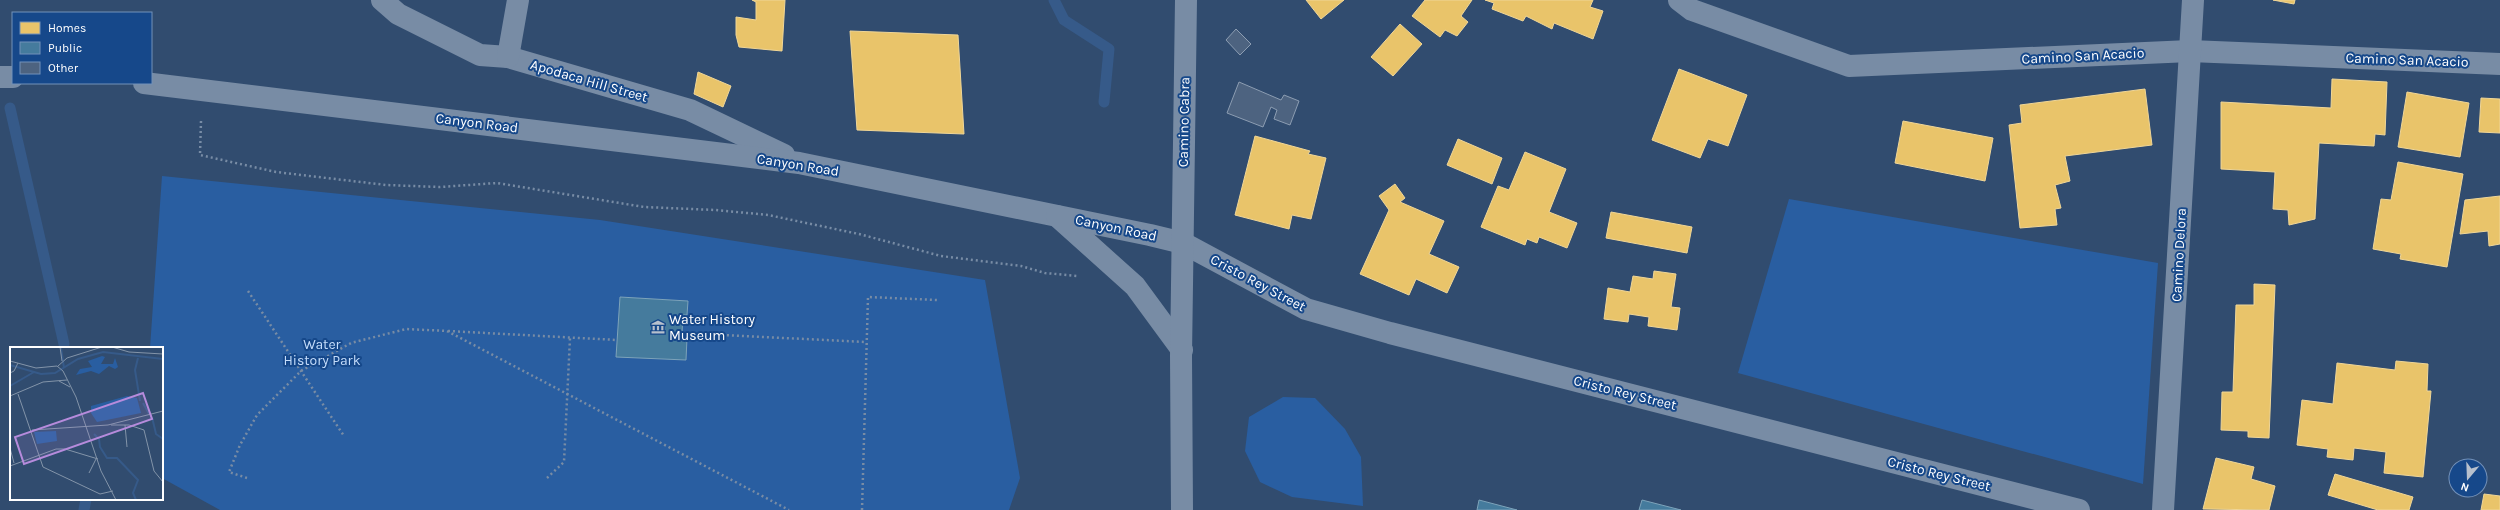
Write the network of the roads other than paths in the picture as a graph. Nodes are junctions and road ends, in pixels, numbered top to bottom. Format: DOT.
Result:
graph roads {
  1 [pos="382,0"];
  2 [pos="518,0"];
  3 [pos="1186,0"];
  4 [pos="1679,0"];
  5 [pos="2193,0"];
  6 [pos="2190,51"];
  7 [pos="508,57"];
  8 [pos="2500,64"];
  9 [pos="12,77"];
  10 [pos="0,78"];
  11 [pos="152,84"];
  12 [pos="799,163"];
  13 [pos="1056,215"];
  14 [pos="1183,243"];
  15 [pos="1182,350"];
  16 [pos="1182,510"];
  17 [pos="2079,510"];
  18 [pos="2163,510"];
  1 -- 7 [label="street, Apodaca Hill Street"];
  2 -- 7 [label="street"];
  3 -- 14 [label="street, Camino Cabra"];
  4 -- 6 [label="street, Camino San Acacio"];
  5 -- 6 [label="street, Camino Delora"];
  6 -- 8 [label="street, Camino San Acacio"];
  6 -- 18 [label="street, Camino Delora"];
  7 -- 12 [label="street, Apodaca Hill Street"];
  9 -- 10 [label="street"];
  11 -- 12 [label="street, Canyon Road"];
  12 -- 13 [label="street, Canyon Road"];
  13 -- 14 [label="street, Canyon Road"];
  13 -- 15 [label="street"];
  14 -- 15 [label="street"];
  14 -- 17 [label="street, Cristo Rey Street"];
  15 -- 16 [label="street"];
}
